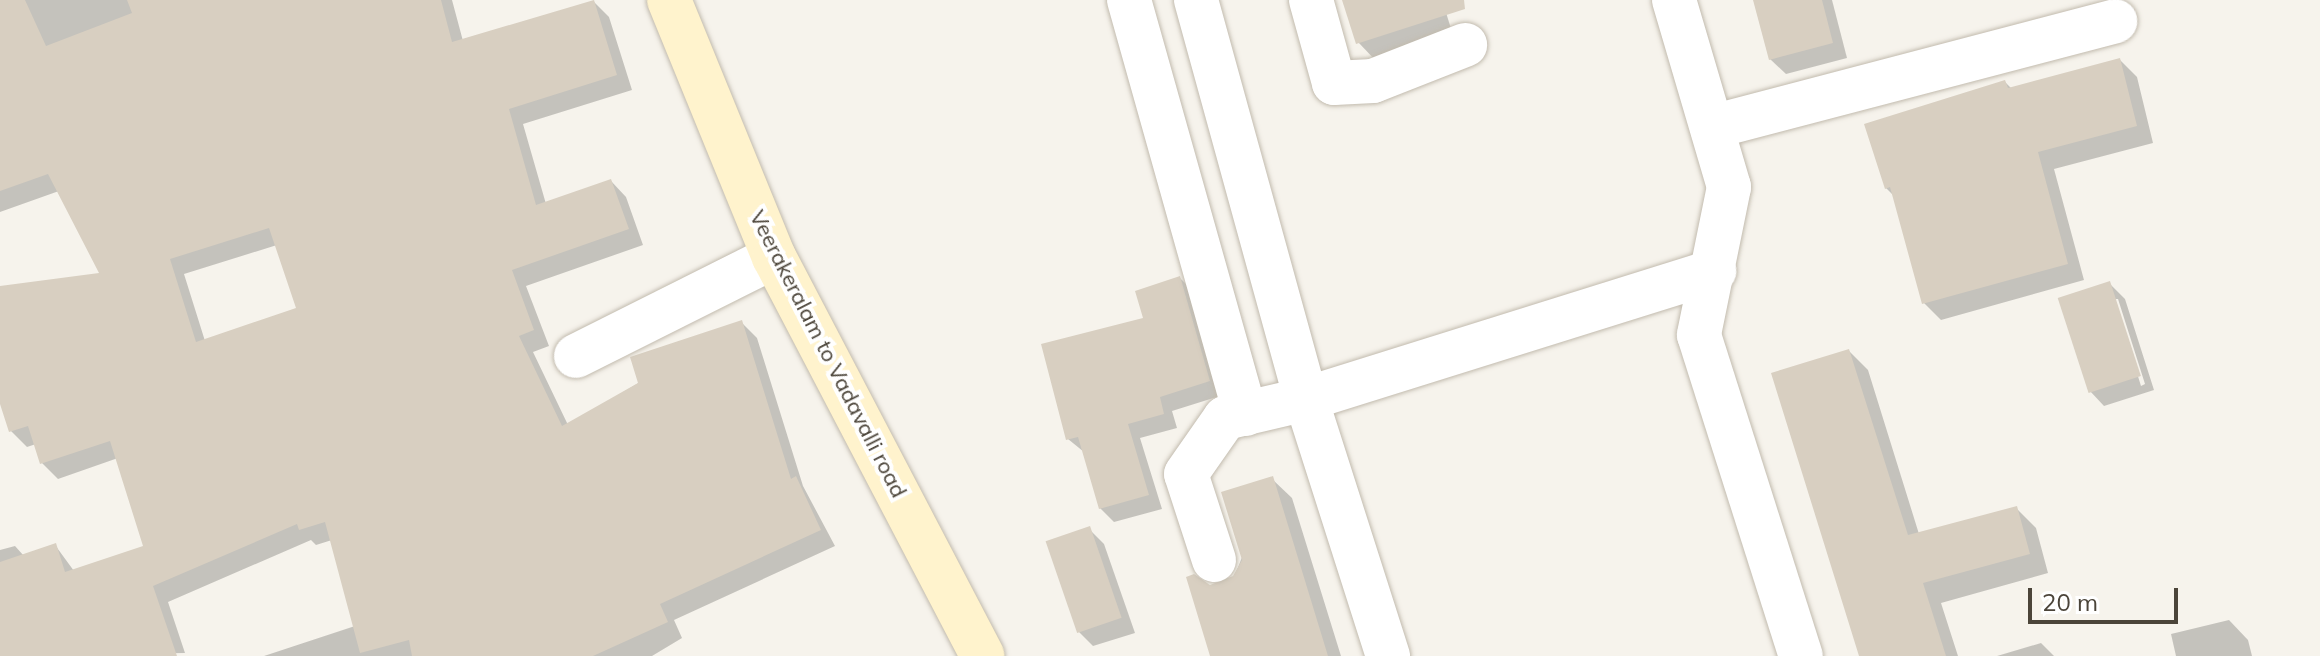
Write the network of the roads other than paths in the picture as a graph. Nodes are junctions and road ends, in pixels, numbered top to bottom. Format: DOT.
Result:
graph roads {
  1 [pos="669,0"];
  2 [pos="1129,0"];
  3 [pos="1196,0"];
  4 [pos="1311,0"];
  5 [pos="1674,0"];
  6 [pos="2115,21"];
  7 [pos="1465,45"];
  8 [pos="1712,127"];
  9 [pos="774,257"];
  10 [pos="1714,271"];
  11 [pos="576,356"];
  12 [pos="1306,399"];
  13 [pos="1245,414"];
  14 [pos="1214,560"];
  15 [pos="983,656"];
  16 [pos="1388,656"];
  17 [pos="1801,656"];
  1 -- 9 [label="street, Veerakeralam to Vadavalli road"];
  2 -- 13 [label="street"];
  3 -- 12 [label="street"];
  4 -- 7 [label="street"];
  5 -- 8 [label="street"];
  6 -- 8 [label="street"];
  8 -- 10 [label="street"];
  9 -- 11 [label="street"];
  9 -- 15 [label="street, Veerakeralam to Vadavalli road"];
  10 -- 12 [label="street"];
  10 -- 17 [label="street"];
  12 -- 13 [label="street"];
  12 -- 16 [label="street"];
  13 -- 14 [label="street"];
}
